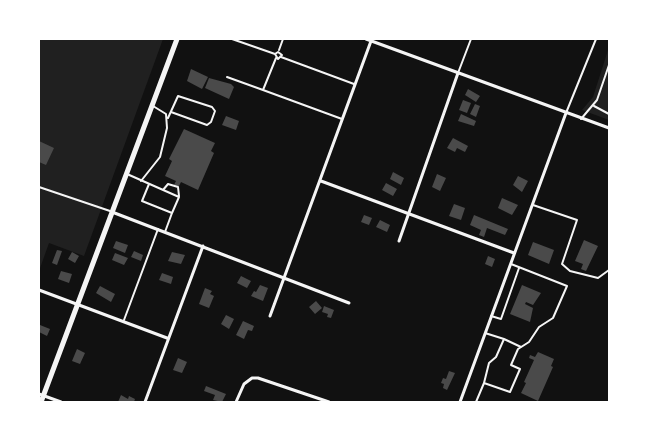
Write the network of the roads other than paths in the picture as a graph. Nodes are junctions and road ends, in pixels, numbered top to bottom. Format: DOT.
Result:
graph roads {
  1 [pos="177,39"];
  2 [pos="232,39"];
  3 [pos="283,39"];
  4 [pos="366,39"];
  5 [pos="471,39"];
  6 [pos="596,39"];
  7 [pos="372,40"];
  8 [pos="278,52"];
  9 [pos="274,54"];
  10 [pos="281,57"];
  11 [pos="276,58"];
  12 [pos="609,65"];
  13 [pos="458,73"];
  14 [pos="227,77"];
  15 [pos="356,84"];
  16 [pos="263,90"];
  17 [pos="152,105"];
  18 [pos="593,105"];
  19 [pos="171,112"];
  20 [pos="566,113"];
  21 [pos="609,114"];
  22 [pos="168,118"];
  23 [pos="581,118"];
  24 [pos="343,119"];
  25 [pos="609,128"];
  26 [pos="126,174"];
  27 [pos="141,181"];
  28 [pos="321,181"];
  29 [pos="149,184"];
  30 [pos="39,187"];
  31 [pos="163,190"];
  32 [pos="179,196"];
  33 [pos="533,205"];
  34 [pos="112,212"];
  35 [pos="172,213"];
  36 [pos="407,213"];
  37 [pos="158,229"];
  38 [pos="165,232"];
  39 [pos="399,241"];
  40 [pos="204,246"];
  41 [pos="514,253"];
  42 [pos="511,264"];
  43 [pos="520,268"];
  44 [pos="609,270"];
  45 [pos="283,279"];
  46 [pos="39,290"];
  47 [pos="78,304"];
  48 [pos="349,304"];
  49 [pos="270,316"];
  50 [pos="491,316"];
  51 [pos="123,322"];
  52 [pos="485,333"];
  53 [pos="167,338"];
  54 [pos="504,340"];
  55 [pos="522,347"];
  56 [pos="484,383"];
  57 [pos="41,395"];
  58 [pos="41,402"];
  59 [pos="61,402"];
  60 [pos="145,402"];
  61 [pos="236,402"];
  62 [pos="329,402"];
  63 [pos="460,402"];
  64 [pos="476,402"];
  1 -- 17 [label="main road"];
  2 -- 9 [label="lane"];
  3 -- 8 [label="lane"];
  4 -- 7 [label="street"];
  5 -- 13 [label="lane"];
  6 -- 20 [label="lane"];
  7 -- 13 [label="street"];
  7 -- 15 [label="street"];
  8 -- 9 [label="lane"];
  8 -- 10 [label="lane"];
  9 -- 11 [label="lane"];
  10 -- 11 [label="lane"];
  10 -- 15 [label="lane"];
  11 -- 16 [label="lane"];
  12 -- 18 [label="lane"];
  13 -- 20 [label="street"];
  13 -- 36 [label="street"];
  14 -- 16 [label="lane"];
  15 -- 24 [label="street"];
  16 -- 24 [label="lane"];
  17 -- 22 [label="lane"];
  17 -- 26 [label="main road"];
  18 -- 21 [label="lane"];
  18 -- 23 [label="lane"];
  19 -- 19 [label="lane"];
  19 -- 22 [label="lane"];
  20 -- 23 [label="street"];
  20 -- 33 [label="street"];
  22 -- 27 [label="lane"];
  23 -- 25 [label="street"];
  24 -- 28 [label="street"];
  26 -- 27 [label="lane"];
  26 -- 34 [label="main road"];
  27 -- 29 [label="lane"];
  28 -- 36 [label="street"];
  28 -- 45 [label="street"];
  29 -- 31 [label="lane"];
  29 -- 35 [label="lane"];
  30 -- 34 [label="lane"];
  31 -- 32 [label="lane"];
  31 -- 32 [label="lane"];
  32 -- 35 [label="lane"];
  33 -- 41 [label="street"];
  33 -- 44 [label="lane"];
  34 -- 37 [label="street"];
  34 -- 47 [label="main road"];
  35 -- 38 [label="lane"];
  36 -- 39 [label="street"];
  36 -- 41 [label="street"];
  37 -- 38 [label="street"];
  37 -- 51 [label="lane"];
  38 -- 40 [label="street"];
  40 -- 45 [label="street"];
  40 -- 53 [label="street"];
  41 -- 42 [label="street"];
  42 -- 43 [label="lane"];
  42 -- 50 [label="street"];
  43 -- 50 [label="lane"];
  43 -- 55 [label="lane"];
  45 -- 48 [label="street"];
  45 -- 49 [label="street"];
  46 -- 47 [label="street"];
  47 -- 51 [label="street"];
  47 -- 57 [label="main road"];
  50 -- 52 [label="street"];
  51 -- 53 [label="street"];
  52 -- 54 [label="lane"];
  52 -- 63 [label="street"];
  53 -- 60 [label="street"];
  54 -- 55 [label="lane"];
  54 -- 56 [label="lane"];
  55 -- 56 [label="lane"];
  56 -- 64 [label="lane"];
  57 -- 58 [label="main road"];
  57 -- 59 [label="street"];
  61 -- 62 [label="street"];
}
